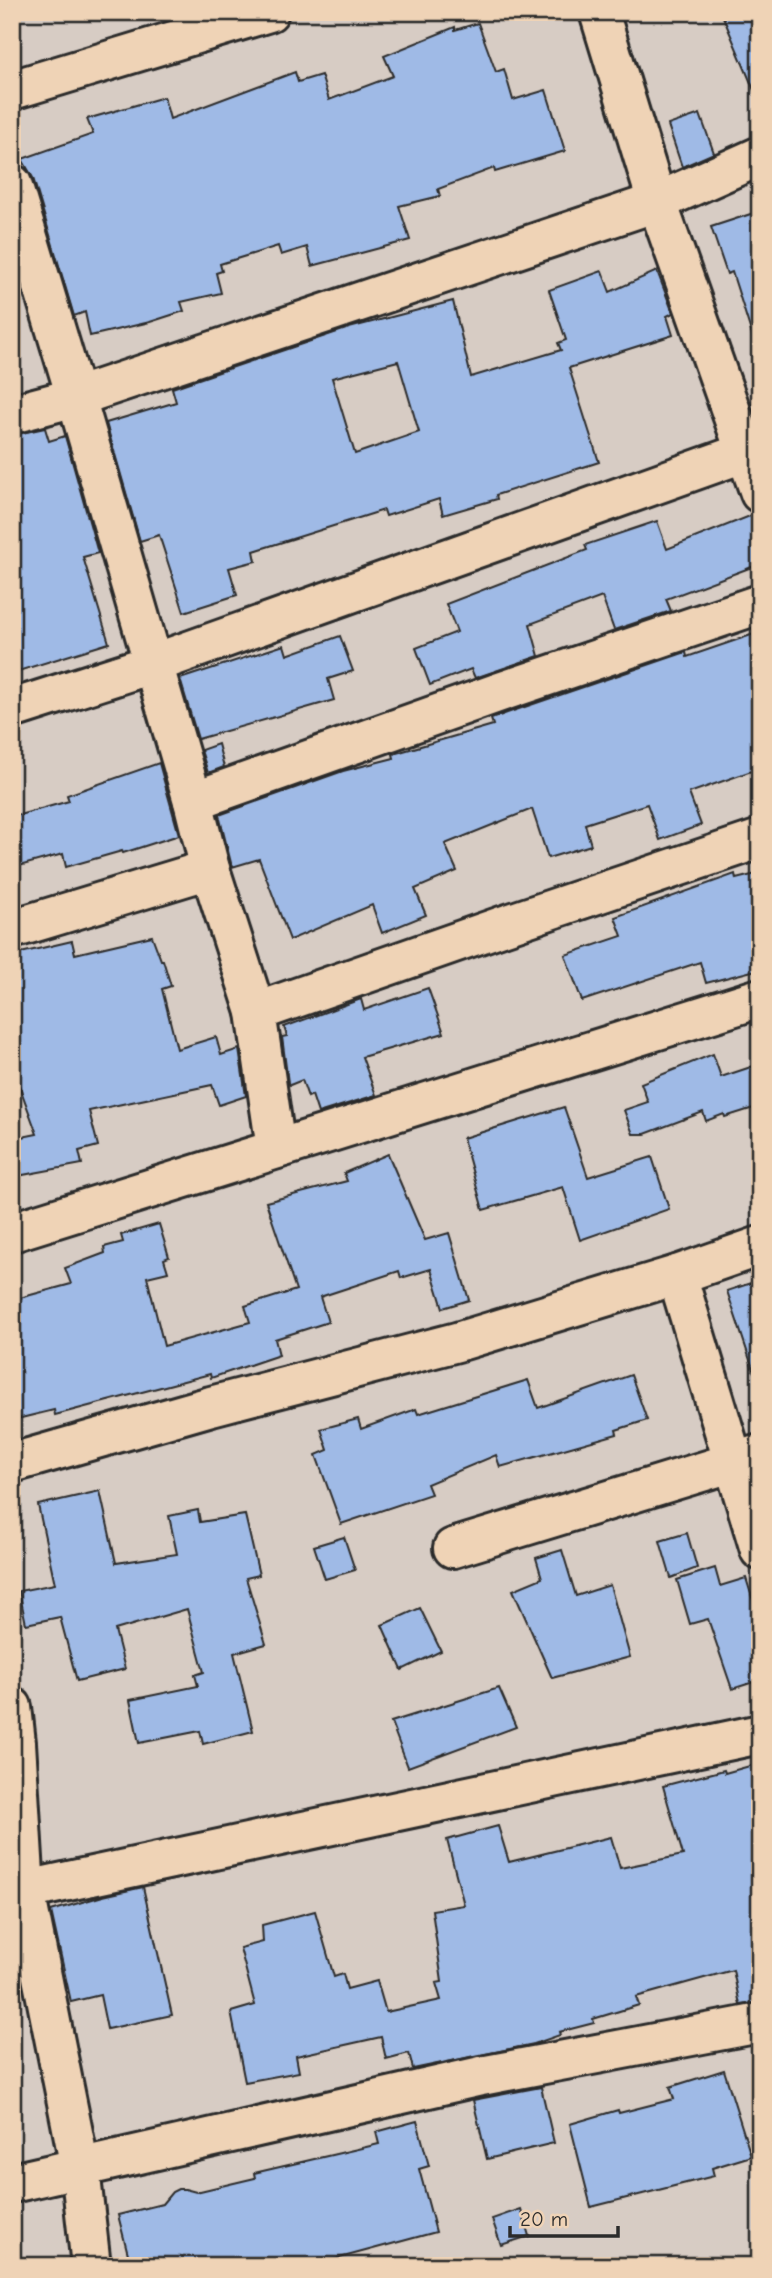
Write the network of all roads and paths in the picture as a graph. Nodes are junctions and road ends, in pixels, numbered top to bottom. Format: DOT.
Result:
graph roads {
  1 [pos="269,12"];
  2 [pos="599,12"];
  3 [pos="12,90"];
  4 [pos="760,156"];
  5 [pos="12,184"];
  6 [pos="657,202"];
  7 [pos="76,397"];
  8 [pos="12,414"];
  9 [pos="752,450"];
  10 [pos="760,493"];
  11 [pos="760,604"];
  12 [pos="152,664"];
  13 [pos="12,709"];
  14 [pos="193,800"];
  15 [pos="760,839"];
  16 [pos="210,869"];
  17 [pos="12,929"];
  18 [pos="760,998"];
  19 [pos="256,1012"];
  20 [pos="276,1149"];
  21 [pos="12,1231"];
  22 [pos="760,1246"];
  23 [pos="677,1275"];
  24 [pos="746,1458"];
  25 [pos="12,1463"];
  26 [pos="453,1548"];
  27 [pos="760,1550"];
  28 [pos="14,1731"];
  29 [pos="760,1734"];
  30 [pos="19,1892"];
  31 [pos="760,2023"];
  32 [pos="80,2168"];
  33 [pos="12,2183"];
  34 [pos="91,2266"];
  1 -- 3 [label="street"];
  2 -- 6 [label="street"];
  4 -- 6 [label="street"];
  5 -- 7 [label="street"];
  6 -- 7 [label="street"];
  6 -- 9 [label="street"];
  7 -- 8 [label="street"];
  7 -- 12 [label="street"];
  9 -- 10 [label="street"];
  9 -- 12 [label="street"];
  11 -- 14 [label="street"];
  12 -- 13 [label="street"];
  12 -- 14 [label="street"];
  14 -- 16 [label="street"];
  15 -- 19 [label="street"];
  16 -- 17 [label="street"];
  16 -- 19 [label="street"];
  18 -- 20 [label="street"];
  19 -- 20 [label="street"];
  20 -- 21 [label="street"];
  22 -- 23 [label="street"];
  23 -- 24 [label="street"];
  23 -- 25 [label="street"];
  24 -- 26 [label="street"];
  24 -- 27 [label="street"];
  28 -- 30 [label="street"];
  29 -- 30 [label="street"];
  30 -- 32 [label="street"];
  31 -- 32 [label="street"];
  32 -- 33 [label="street"];
  32 -- 34 [label="street"];
}
